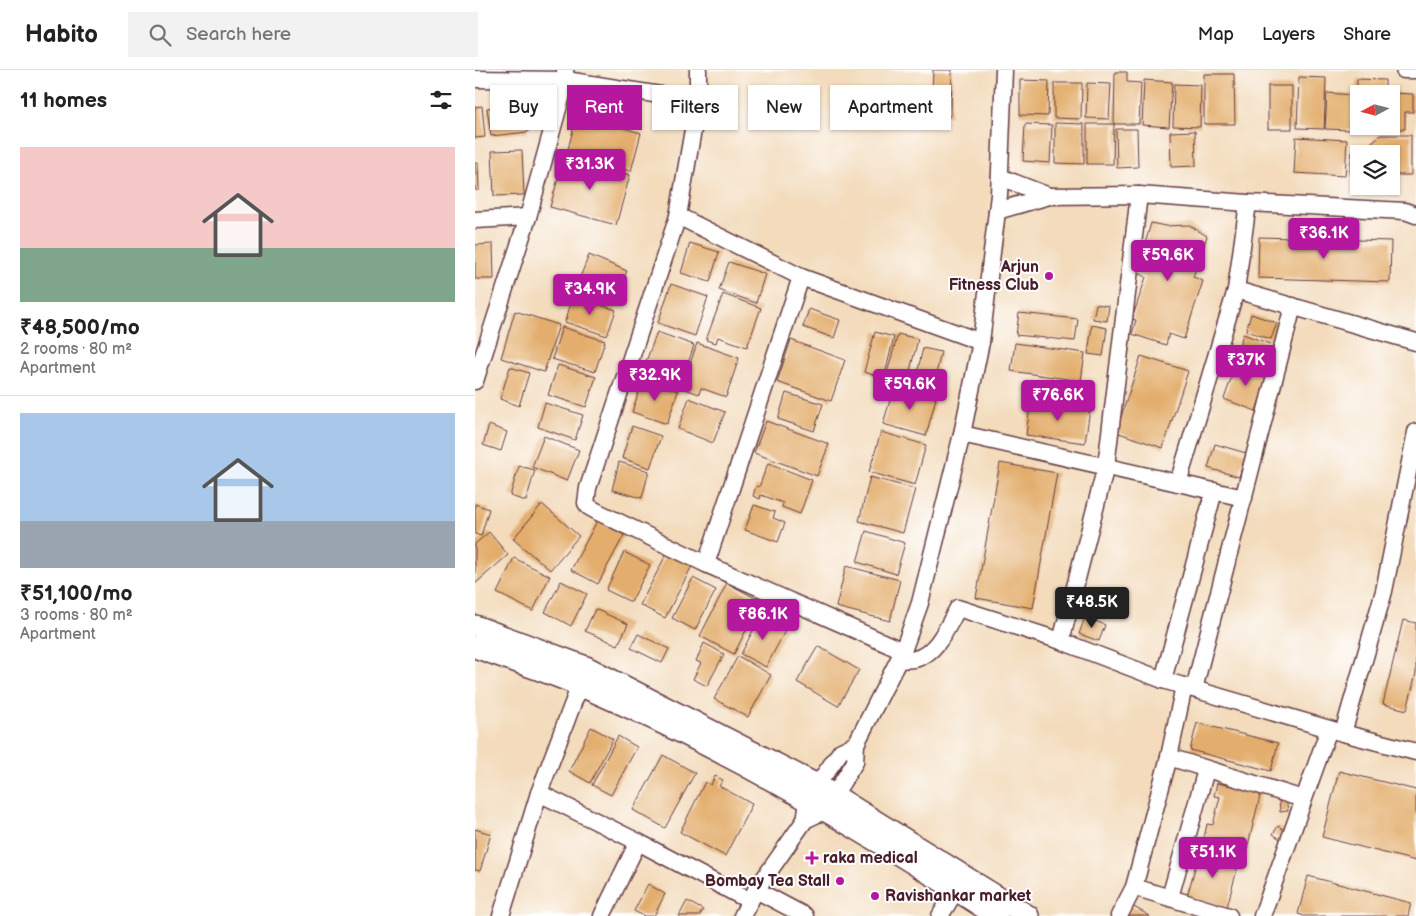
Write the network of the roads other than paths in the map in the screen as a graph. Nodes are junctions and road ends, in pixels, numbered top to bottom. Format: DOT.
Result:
graph roads {
  1 [pos="698,70"];
  2 [pos="1004,70"];
  3 [pos="1404,70"];
  4 [pos="1416,70"];
  5 [pos="566,75"];
  6 [pos="475,79"];
  7 [pos="698,85"];
  8 [pos="652,92"];
  9 [pos="693,130"];
  10 [pos="1000,177"];
  11 [pos="1139,195"];
  12 [pos="1049,196"];
  13 [pos="1248,203"];
  14 [pos="1412,211"];
  15 [pos="997,212"];
  16 [pos="678,216"];
  17 [pos="528,218"];
  18 [pos="475,220"];
  19 [pos="801,276"];
  20 [pos="1236,290"];
  21 [pos="1293,306"];
  22 [pos="981,342"];
  23 [pos="1416,342"];
  24 [pos="475,381"];
  25 [pos="1416,432"];
  26 [pos="962,434"];
  27 [pos="1106,466"];
  28 [pos="1178,483"];
  29 [pos="1215,491"];
  30 [pos="1244,498"];
  31 [pos="706,564"];
  32 [pos="475,626"];
  33 [pos="1061,641"];
  34 [pos="475,647"];
  35 [pos="901,656"];
  36 [pos="583,676"];
  37 [pos="1163,680"];
  38 [pos="1189,688"];
  39 [pos="1336,731"];
  40 [pos="1416,752"];
  41 [pos="1169,757"];
  42 [pos="1206,770"];
  43 [pos="539,793"];
  44 [pos="1303,799"];
  45 [pos="818,803"];
  46 [pos="638,842"];
  47 [pos="1134,887"];
  48 [pos="956,890"];
  49 [pos="753,895"];
  50 [pos="1170,897"];
  51 [pos="501,916"];
  52 [pos="602,916"];
  53 [pos="742,916"];
  54 [pos="805,916"];
  55 [pos="940,916"];
  56 [pos="997,916"];
  57 [pos="1028,916"];
  58 [pos="1119,916"];
  59 [pos="1229,916"];
  60 [pos="1262,916"];
  1 -- 7 [label="street"];
  2 -- 10 [label="street"];
  3 -- 4 [label="street"];
  5 -- 6 [label="street"];
  5 -- 8 [label="street"];
  5 -- 17 [label="street"];
  9 -- 16 [label="street"];
  10 -- 12 [label="street"];
  10 -- 15 [label="street"];
  11 -- 12 [label="street"];
  11 -- 13 [label="street"];
  11 -- 27 [label="street"];
  12 -- 15 [label="street"];
  13 -- 14 [label="street"];
  13 -- 20 [label="street"];
  15 -- 22 [label="street"];
  16 -- 19 [label="street"];
  16 -- 31 [label="street"];
  17 -- 18 [label="street"];
  17 -- 24 [label="street"];
  19 -- 22 [label="street"];
  19 -- 31 [label="street"];
  20 -- 21 [label="street"];
  20 -- 28 [label="street"];
  21 -- 23 [label="street"];
  21 -- 30 [label="street"];
  22 -- 26 [label="street"];
  25 -- 39 [label="street"];
  26 -- 27 [label="street"];
  26 -- 35 [label="street"];
  27 -- 28 [label="street"];
  27 -- 33 [label="street"];
  28 -- 29 [label="street"];
  29 -- 30 [label="street"];
  29 -- 37 [label="street"];
  30 -- 38 [label="street"];
  31 -- 35 [label="street"];
  32 -- 36 [label="main road"];
  33 -- 35 [label="street"];
  33 -- 37 [label="street"];
  34 -- 36 [label="main road"];
  35 -- 45 [label="street"];
  36 -- 43 [label="street"];
  36 -- 45 [label="main road"];
  37 -- 38 [label="street"];
  38 -- 39 [label="street"];
  38 -- 41 [label="street"];
  39 -- 40 [label="street"];
  39 -- 44 [label="street"];
  41 -- 42 [label="street"];
  41 -- 47 [label="street"];
  42 -- 44 [label="street"];
  42 -- 50 [label="street"];
  43 -- 46 [label="street"];
  43 -- 51 [label="street"];
  44 -- 60 [label="street"];
  45 -- 48 [label="main road"];
  45 -- 49 [label="street"];
  45 -- 57 [label="main road"];
  46 -- 49 [label="street"];
  46 -- 52 [label="street"];
  47 -- 50 [label="street"];
  47 -- 58 [label="street"];
  48 -- 55 [label="street"];
  48 -- 56 [label="main road"];
  49 -- 53 [label="street"];
  49 -- 54 [label="street"];
  50 -- 59 [label="street"];
}
